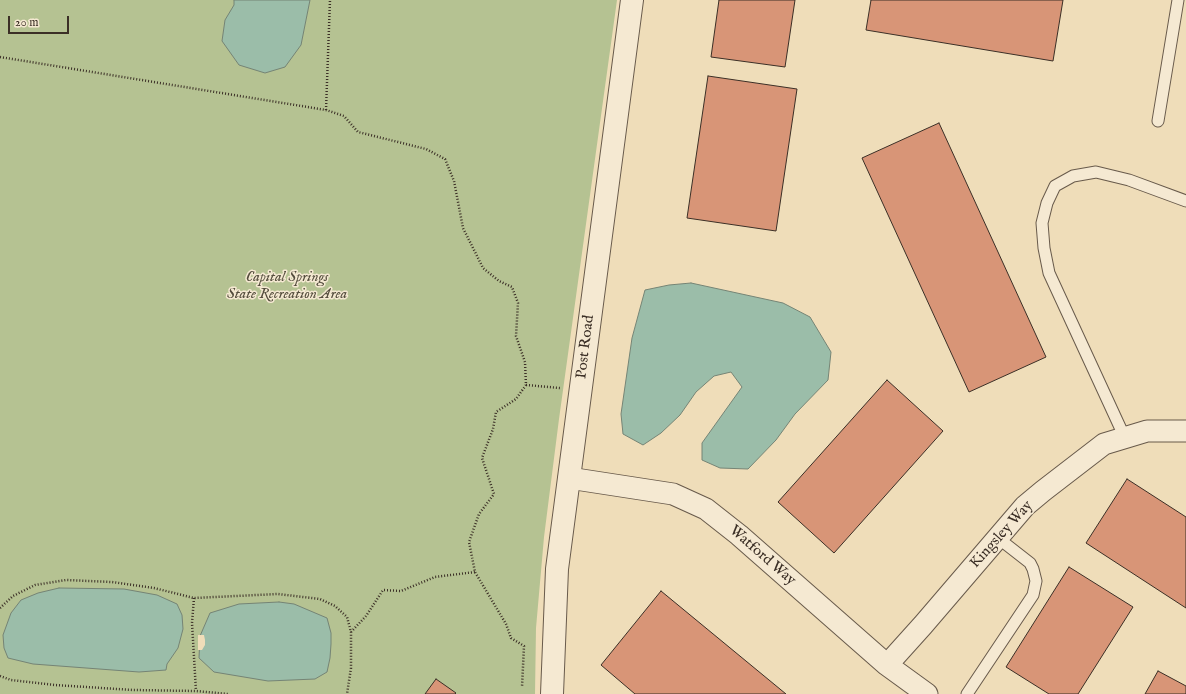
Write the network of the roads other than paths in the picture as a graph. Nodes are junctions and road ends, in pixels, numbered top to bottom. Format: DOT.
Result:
graph roads {
  1 [pos="632,0"];
  2 [pos="1178,0"];
  3 [pos="1158,121"];
  4 [pos="1186,202"];
  5 [pos="1186,431"];
  6 [pos="1125,438"];
  7 [pos="569,478"];
  8 [pos="998,538"];
  9 [pos="887,665"];
  10 [pos="552,694"];
  11 [pos="927,694"];
  12 [pos="967,694"];
  1 -- 7 [label="street, Post Road"];
  2 -- 3 [label="lane"];
  4 -- 6 [label="lane"];
  5 -- 6 [label="street, Kingsley Way"];
  6 -- 8 [label="street, Kingsley Way"];
  7 -- 9 [label="street, Watford Way"];
  7 -- 10 [label="street, Post Road"];
  8 -- 9 [label="street, Kingsley Way"];
  8 -- 12 [label="lane"];
  9 -- 11 [label="street, Watford Way"];
}
